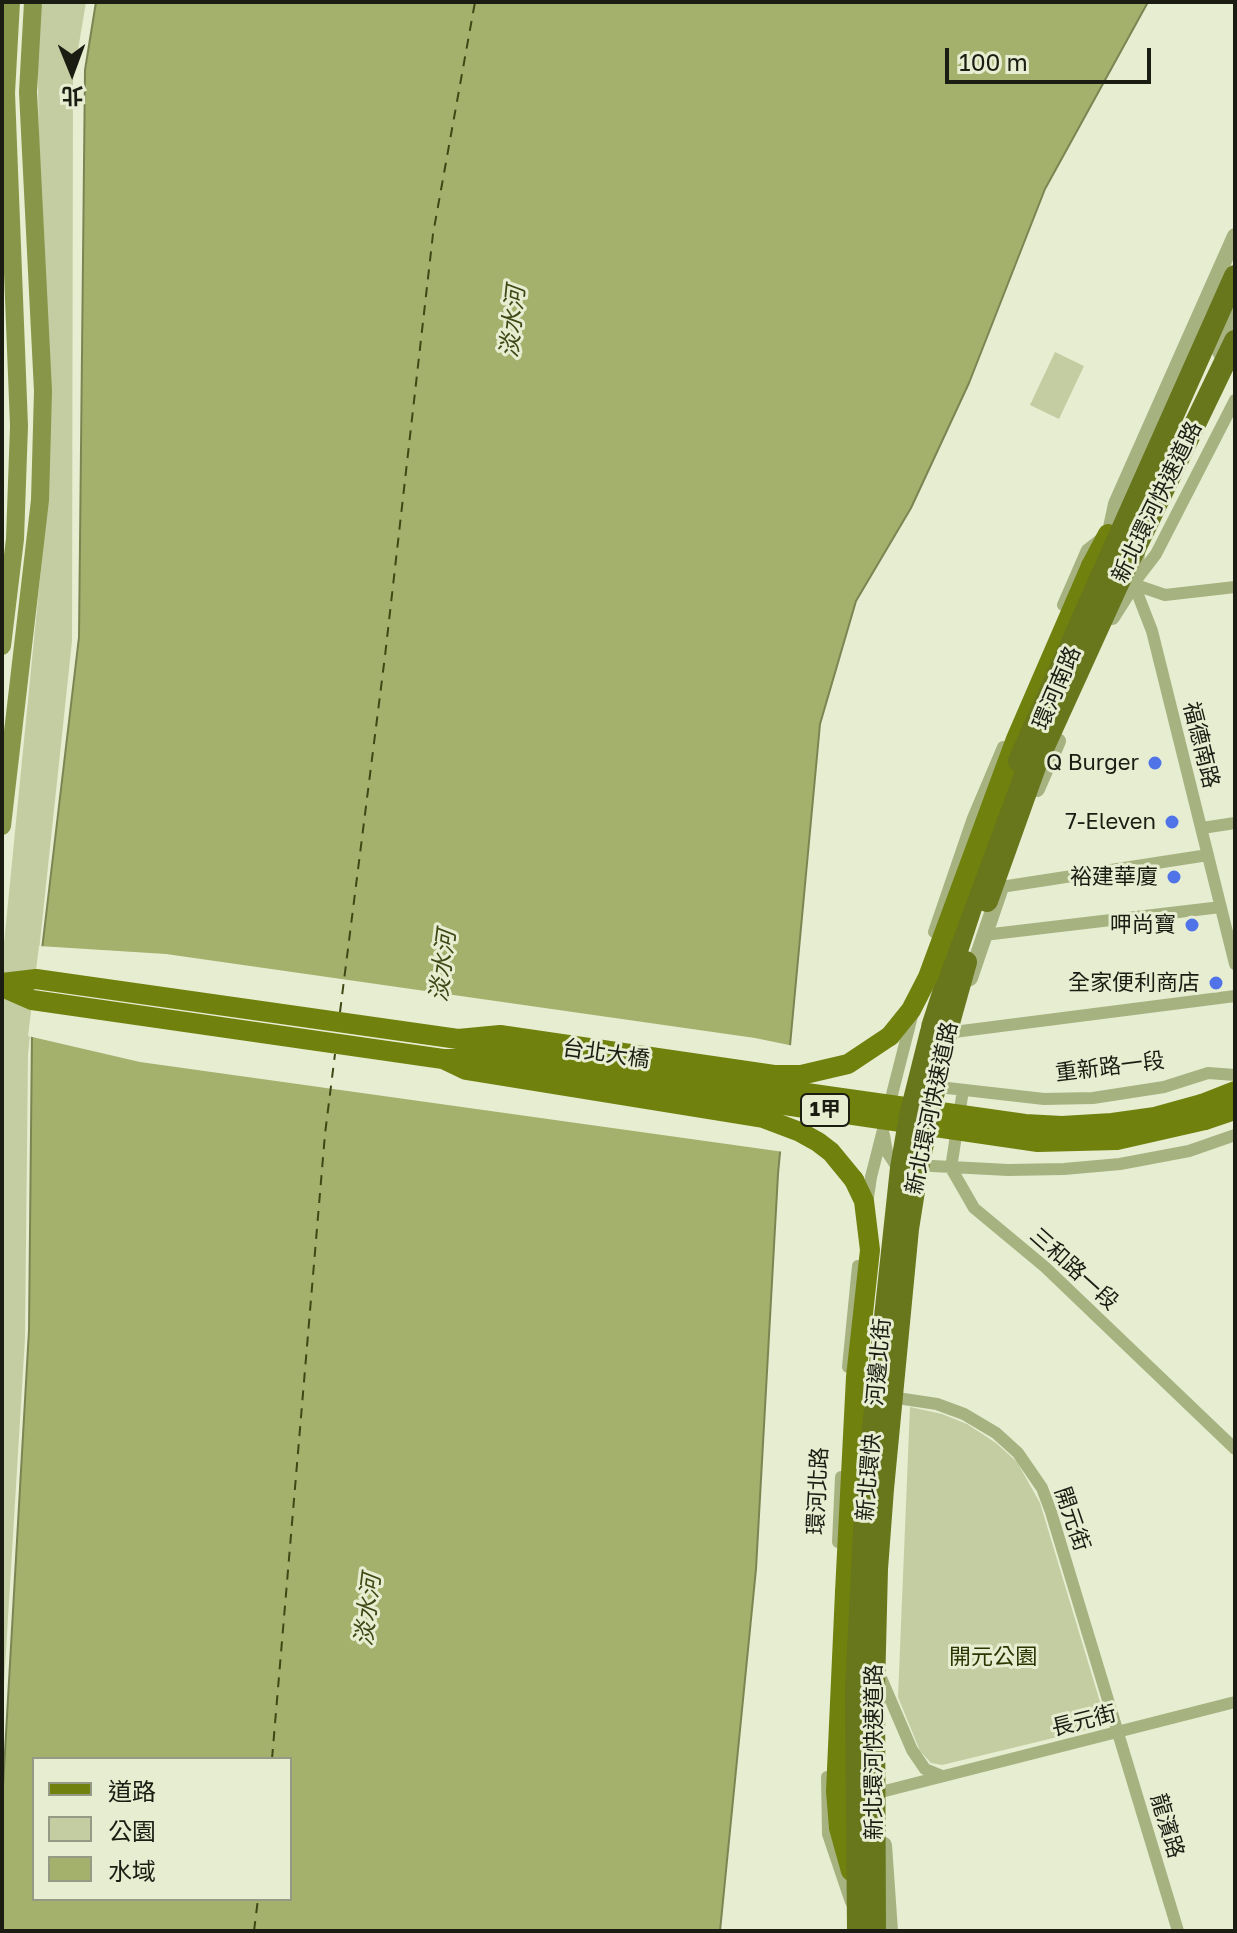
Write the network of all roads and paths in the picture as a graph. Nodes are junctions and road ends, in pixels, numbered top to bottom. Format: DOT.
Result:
graph roads {
  1 [pos="11,2"];
  2 [pos="33,2"];
  3 [pos="1235,236"];
  4 [pos="1235,276"];
  5 [pos="1235,300"];
  6 [pos="1235,315"];
  7 [pos="10,331"];
  8 [pos="1235,341"];
  9 [pos="1235,400"];
  10 [pos="1108,534"];
  11 [pos="1133,584"];
  12 [pos="1235,587"];
  13 [pos="2,646"];
  14 [pos="1235,823"];
  15 [pos="2,826"];
  16 [pos="1202,828"];
  17 [pos="1208,855"];
  18 [pos="1001,887"];
  19 [pos="1221,907"];
  20 [pos="984,935"];
  21 [pos="1235,964"];
  22 [pos="2,985"];
  23 [pos="1235,996"];
  24 [pos="943,1029"];
  25 [pos="458,1039"];
  26 [pos="443,1059"];
  27 [pos="1235,1075"];
  28 [pos="904,1081"];
  29 [pos="939,1087"];
  30 [pos="963,1090"];
  31 [pos="1235,1091"];
  32 [pos="1235,1110"];
  33 [pos="1204,1112"];
  34 [pos="883,1130"];
  35 [pos="1235,1135"];
  36 [pos="895,1164"];
  37 [pos="922,1165"];
  38 [pos="951,1168"];
  39 [pos="897,1398"];
  40 [pos="1235,1449"];
  41 [pos="882,1680"];
  42 [pos="1235,1702"];
  43 [pos="1117,1733"];
  44 [pos="942,1776"];
  45 [pos="881,1792"];
  46 [pos="851,1871"];
  47 [pos="852,1904"];
  48 [pos="856,1931"];
  49 [pos="875,1931"];
  50 [pos="890,1931"];
  51 [pos="1178,1931"];
  1 -- 7 [label="main road"];
  2 -- 15 [label="main road"];
  3 -- 10 [label="street, 環河南路"];
  4 -- 24 [label="highway, 新北環河快速道路, bridge"];
  5 -- 10 [label="highway, bridge"];
  6 -- 11 [label="street, 環河南路"];
  7 -- 13 [label="main road"];
  8 -- 49 [label="highway, 新北環河快速道路, bridge"];
  9 -- 11 [label="street"];
  10 -- 11 [label="street, 福德南路"];
  10 -- 25 [label="main road, bridge"];
  10 -- 28 [label="street, 環河南路"];
  11 -- 12 [label="street"];
  11 -- 16 [label="street, 福德南路"];
  11 -- 18 [label="street, 環河南路"];
  14 -- 16 [label="street"];
  16 -- 17 [label="street, 福德南路"];
  17 -- 18 [label="street"];
  17 -- 19 [label="street, 福德南路"];
  18 -- 20 [label="street, 環河南路"];
  19 -- 20 [label="street"];
  19 -- 21 [label="street, 福德南路"];
  20 -- 24 [label="street, 環河南路"];
  22 -- 25 [label="main road, 台北大橋 / 1甲"];
  22 -- 26 [label="main road, 台北大橋 / 1甲"];
  23 -- 24 [label="street"];
  24 -- 29 [label="street, 環河南路"];
  24 -- 48 [label="highway, 新北環快, bridge"];
  25 -- 33 [label="main road, 台北大橋 / 1甲, bridge"];
  26 -- 33 [label="main road, 台北大橋 / 1甲, bridge"];
  26 -- 46 [label="main road, bridge"];
  27 -- 30 [label="street, 重新路一段"];
  28 -- 29 [label="street, 重新路一段"];
  28 -- 34 [label="street, 環河北路"];
  28 -- 36 [label="street, 環河北路"];
  29 -- 30 [label="street, 重新路一段"];
  29 -- 37 [label="street, 河邊北街"];
  30 -- 38 [label="street"];
  31 -- 33 [label="main road, 1甲"];
  32 -- 33 [label="main road, 1甲"];
  34 -- 36 [label="street"];
  34 -- 47 [label="street, 環河北路"];
  35 -- 38 [label="street"];
  36 -- 37 [label="street"];
  36 -- 46 [label="street, 環河北路"];
  37 -- 38 [label="street"];
  37 -- 39 [label="street, 河邊北街"];
  38 -- 40 [label="street, 三和路一段"];
  39 -- 41 [label="street, 河邊北街"];
  39 -- 43 [label="street, 開元街"];
  41 -- 44 [label="street"];
  41 -- 45 [label="street, 河邊北街"];
  42 -- 43 [label="street, 長元街"];
  43 -- 44 [label="street, 長元街"];
  43 -- 51 [label="street, 龍濱路"];
  44 -- 45 [label="street, 長元街"];
  45 -- 50 [label="street, 河邊北街"];
  46 -- 47 [label="street, 環河北路"];
  47 -- 48 [label="street, 環河北路"];
}
